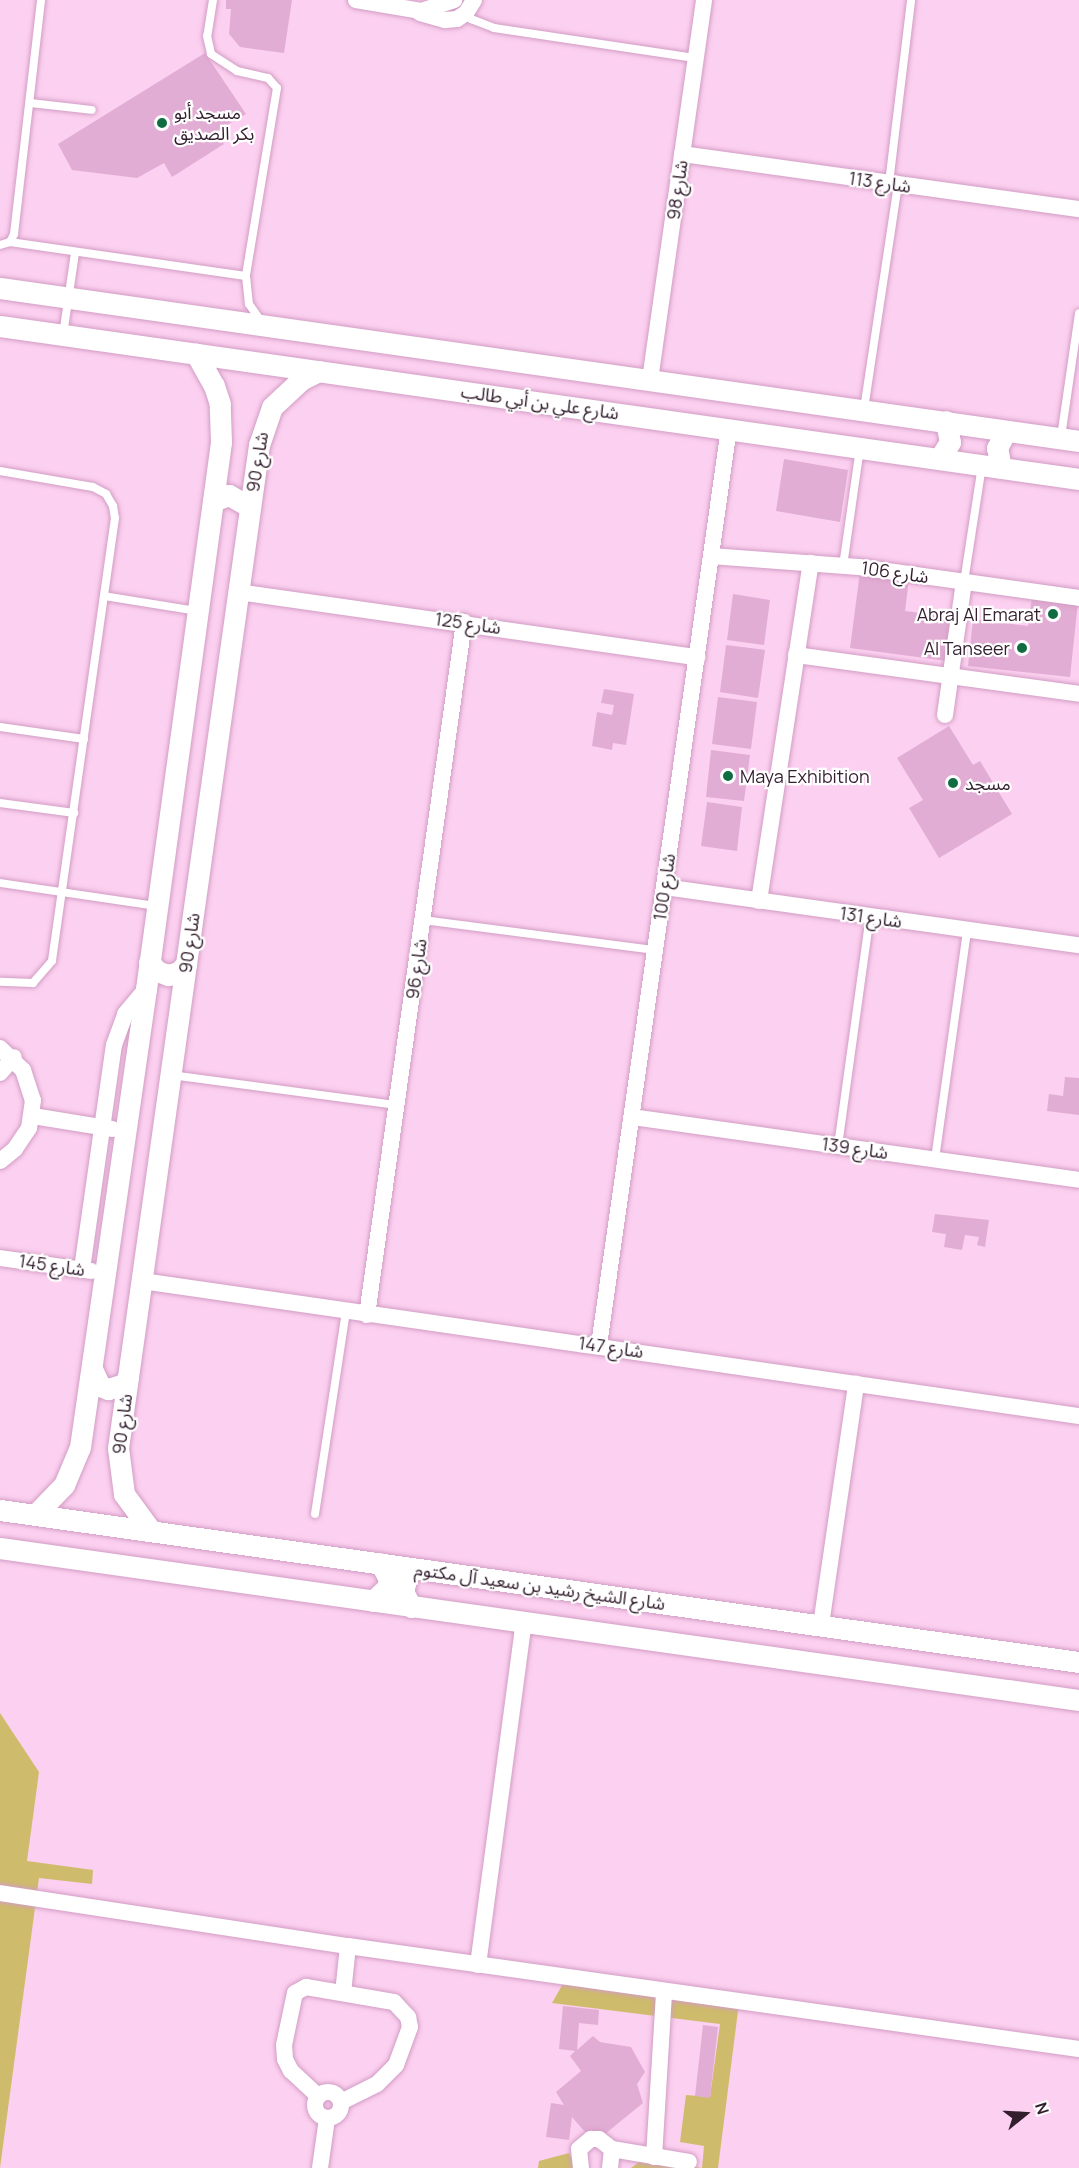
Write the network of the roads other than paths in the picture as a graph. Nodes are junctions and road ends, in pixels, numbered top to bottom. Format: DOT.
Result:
graph roads {
  1 [pos="41,0"];
  2 [pos="213,0"];
  3 [pos="356,0"];
  4 [pos="454,0"];
  5 [pos="704,0"];
  6 [pos="911,0"];
  7 [pos="470,6"];
  8 [pos="411,10"];
  9 [pos="695,58"];
  10 [pos="30,103"];
  11 [pos="92,110"];
  12 [pos="682,154"];
  13 [pos="893,183"];
  14 [pos="1079,210"];
  15 [pos="10,242"];
  16 [pos="0,245"];
  17 [pos="75,253"];
  18 [pos="246,276"];
  19 [pos="0,288"];
  20 [pos="69,298"];
  21 [pos="1079,313"];
  22 [pos="0,326"];
  23 [pos="266,326"];
  24 [pos="63,335"];
  25 [pos="196,354"];
  26 [pos="319,371"];
  27 [pos="650,380"];
  28 [pos="864,410"];
  29 [pos="946,421"];
  30 [pos="729,428"];
  31 [pos="1006,430"];
  32 [pos="1070,440"];
  33 [pos="860,448"];
  34 [pos="939,459"];
  35 [pos="992,467"];
  36 [pos="0,471"];
  37 [pos="1079,479"];
  38 [pos="213,501"];
  39 [pos="250,507"];
  40 [pos="711,556"];
  41 [pos="811,563"];
  42 [pos="843,566"];
  43 [pos="964,582"];
  44 [pos="238,592"];
  45 [pos="104,596"];
  46 [pos="1079,598"];
  47 [pos="197,612"];
  48 [pos="464,622"];
  49 [pos="796,655"];
  50 [pos="697,657"];
  51 [pos="951,676"];
  52 [pos="1079,694"];
  53 [pos="945,714"];
  54 [pos="0,727"];
  55 [pos="84,739"];
  56 [pos="0,804"];
  57 [pos="74,813"];
  58 [pos="0,884"];
  59 [pos="664,887"];
  60 [pos="63,892"];
  61 [pos="759,901"];
  62 [pos="156,906"];
  63 [pos="870,916"];
  64 [pos="423,920"];
  65 [pos="967,930"];
  66 [pos="1079,946"];
  67 [pos="655,950"];
  68 [pos="148,962"];
  69 [pos="186,964"];
  70 [pos="0,982"];
  71 [pos="146,989"];
  72 [pos="182,994"];
  73 [pos="7,1052"];
  74 [pos="0,1073"];
  75 [pos="171,1075"];
  76 [pos="396,1105"];
  77 [pos="33,1116"];
  78 [pos="632,1117"];
  79 [pos="102,1127"];
  80 [pos="125,1131"];
  81 [pos="838,1146"];
  82 [pos="2,1156"];
  83 [pos="935,1159"];
  84 [pos="1079,1180"];
  85 [pos="0,1258"];
  86 [pos="82,1269"];
  87 [pos="105,1273"];
  88 [pos="142,1281"];
  89 [pos="346,1312"];
  90 [pos="367,1315"];
  91 [pos="599,1346"];
  92 [pos="92,1369"];
  93 [pos="128,1377"];
  94 [pos="856,1384"];
  95 [pos="1079,1416"];
  96 [pos="0,1510"];
  97 [pos="315,1514"];
  98 [pos="35,1515"];
  99 [pos="151,1531"];
  100 [pos="0,1548"];
  101 [pos="380,1563"];
  102 [pos="415,1569"];
  103 [pos="373,1601"];
  104 [pos="411,1607"];
  105 [pos="524,1622"];
  106 [pos="820,1625"];
  107 [pos="1079,1662"];
  108 [pos="1079,1700"];
  109 [pos="0,1893"];
  110 [pos="348,1946"];
  111 [pos="478,1965"];
  112 [pos="664,1992"];
  113 [pos="343,1993"];
  114 [pos="1079,2049"];
  115 [pos="318,2096"];
  116 [pos="341,2102"];
  117 [pos="327,2119"];
  118 [pos="612,2149"];
  119 [pos="654,2157"];
  120 [pos="689,2162"];
  121 [pos="320,2168"];
  122 [pos="581,2168"];
  123 [pos="610,2168"];
  1 -- 10 [label="lane"];
  2 -- 18 [label="lane"];
  3 -- 8 [label="street"];
  4 -- 8 [label="street"];
  5 -- 9 [label="street, شارع 98"];
  6 -- 13 [label="lane"];
  7 -- 8 [label="street"];
  7 -- 9 [label="lane"];
  9 -- 12 [label="street, شارع 98"];
  10 -- 11 [label="lane"];
  10 -- 15 [label="lane"];
  12 -- 13 [label="street, شارع 113"];
  12 -- 27 [label="street, شارع 98"];
  13 -- 14 [label="street, شارع 113"];
  13 -- 28 [label="lane"];
  15 -- 16 [label="lane"];
  15 -- 17 [label="lane"];
  17 -- 18 [label="lane"];
  17 -- 20 [label="lane"];
  18 -- 23 [label="lane"];
  19 -- 20 [label="street, شارع علي بن أبي طالب"];
  20 -- 23 [label="street, شارع علي بن أبي طالب"];
  20 -- 24 [label="lane"];
  21 -- 32 [label="lane"];
  22 -- 24 [label="street, شارع علي بن أبي طالب"];
  23 -- 27 [label="street, شارع علي بن أبي طالب"];
  24 -- 25 [label="street, شارع علي بن أبي طالب"];
  25 -- 26 [label="street, شارع علي بن أبي طالب"];
  25 -- 38 [label="street, شارع 90"];
  26 -- 30 [label="street, شارع علي بن أبي طالب"];
  26 -- 39 [label="street, شارع 90"];
  27 -- 28 [label="street, شارع علي بن أبي طالب"];
  28 -- 29 [label="street, شارع علي بن أبي طالب"];
  29 -- 31 [label="street, شارع علي بن أبي طالب"];
  29 -- 34 [label="street"];
  30 -- 33 [label="street, شارع علي بن أبي طالب"];
  30 -- 40 [label="street, شارع 100"];
  31 -- 32 [label="street, شارع علي بن أبي طالب"];
  31 -- 35 [label="street"];
  33 -- 34 [label="street, شارع علي بن أبي طالب"];
  33 -- 42 [label="lane"];
  34 -- 35 [label="street, شارع علي بن أبي طالب"];
  35 -- 37 [label="street, شارع علي بن أبي طالب"];
  35 -- 43 [label="lane"];
  36 -- 45 [label="lane"];
  38 -- 39 [label="street"];
  38 -- 47 [label="street, شارع 90"];
  39 -- 44 [label="street, شارع 90"];
  40 -- 41 [label="street, شارع 106"];
  40 -- 50 [label="street, شارع 100"];
  41 -- 42 [label="street, شارع 106"];
  41 -- 49 [label="street"];
  42 -- 43 [label="street, شارع 106"];
  43 -- 46 [label="street, شارع 106"];
  43 -- 51 [label="street"];
  44 -- 48 [label="street, شارع 125"];
  44 -- 69 [label="street, شارع 90"];
  45 -- 47 [label="lane"];
  45 -- 55 [label="lane"];
  47 -- 62 [label="street, شارع 90"];
  48 -- 50 [label="street, شارع 125"];
  48 -- 64 [label="street, شارع 96"];
  49 -- 51 [label="street"];
  49 -- 61 [label="street"];
  50 -- 59 [label="street, شارع 100"];
  51 -- 52 [label="street"];
  51 -- 53 [label="street"];
  54 -- 55 [label="lane"];
  55 -- 57 [label="lane"];
  56 -- 57 [label="lane"];
  57 -- 60 [label="lane"];
  58 -- 60 [label="lane"];
  59 -- 61 [label="street, شارع 131"];
  59 -- 67 [label="street, شارع 100"];
  60 -- 62 [label="lane"];
  60 -- 70 [label="lane"];
  61 -- 63 [label="street, شارع 131"];
  62 -- 68 [label="street, شارع 90"];
  63 -- 65 [label="street, شارع 131"];
  63 -- 81 [label="lane"];
  64 -- 67 [label="lane"];
  64 -- 76 [label="street, شارع 96"];
  65 -- 66 [label="street, شارع 131"];
  65 -- 83 [label="lane"];
  67 -- 78 [label="street, شارع 100"];
  68 -- 69 [label="street"];
  68 -- 71 [label="street, شارع 90"];
  69 -- 72 [label="street, شارع 90"];
  71 -- 72 [label="street"];
  71 -- 79 [label="street"];
  71 -- 80 [label="street, شارع 90"];
  72 -- 75 [label="street, شارع 90"];
  73 -- 74 [label="street"];
  73 -- 77 [label="street"];
  75 -- 76 [label="lane"];
  75 -- 88 [label="street, شارع 90"];
  76 -- 90 [label="street, شارع 96"];
  77 -- 79 [label="street"];
  77 -- 82 [label="street"];
  78 -- 81 [label="street, شارع 139"];
  78 -- 91 [label="street, شارع 100"];
  79 -- 80 [label="street"];
  79 -- 86 [label="street"];
  80 -- 87 [label="street, شارع 90"];
  81 -- 83 [label="street, شارع 139"];
  83 -- 84 [label="street, شارع 139"];
  85 -- 86 [label="street, شارع 145"];
  86 -- 87 [label="street, شارع 145"];
  87 -- 92 [label="street, شارع 90"];
  88 -- 89 [label="street, شارع 147"];
  88 -- 93 [label="street, شارع 90"];
  89 -- 90 [label="street, شارع 147"];
  89 -- 97 [label="lane"];
  90 -- 91 [label="street, شارع 147"];
  91 -- 94 [label="street, شارع 147"];
  92 -- 93 [label="street"];
  92 -- 98 [label="street, شارع 90"];
  93 -- 99 [label="street, شارع 90"];
  94 -- 95 [label="street, شارع 147"];
  94 -- 106 [label="street"];
  96 -- 98 [label="street, شارع الشيخ رشيد بن سعيد آل مكتوم"];
  98 -- 99 [label="street, شارع الشيخ رشيد بن سعيد آل مكتوم"];
  99 -- 101 [label="street, شارع الشيخ رشيد بن سعيد آل مكتوم"];
  100 -- 103 [label="street, شارع الشيخ رشيد بن سعيد آل مكتوم"];
  101 -- 102 [label="street, شارع الشيخ رشيد بن سعيد آل مكتوم"];
  101 -- 103 [label="street"];
  102 -- 104 [label="street"];
  102 -- 106 [label="street, شارع الشيخ رشيد بن سعيد آل مكتوم"];
  103 -- 104 [label="street, شارع الشيخ رشيد بن سعيد آل مكتوم"];
  104 -- 105 [label="street, شارع الشيخ رشيد بن سعيد آل مكتوم"];
  105 -- 108 [label="street, شارع الشيخ رشيد بن سعيد آل مكتوم"];
  105 -- 111 [label="street"];
  106 -- 107 [label="street, شارع الشيخ رشيد بن سعيد آل مكتوم"];
  109 -- 110 [label="street"];
  110 -- 111 [label="street"];
  110 -- 113 [label="street"];
  111 -- 112 [label="street"];
  112 -- 114 [label="street"];
  112 -- 119 [label="street"];
  113 -- 115 [label="street"];
  113 -- 116 [label="street"];
  115 -- 116 [label="street"];
  115 -- 117 [label="street"];
  116 -- 117 [label="street"];
  117 -- 121 [label="street"];
  118 -- 119 [label="street"];
  118 -- 122 [label="street"];
  118 -- 123 [label="street"];
  119 -- 120 [label="street"];
}
